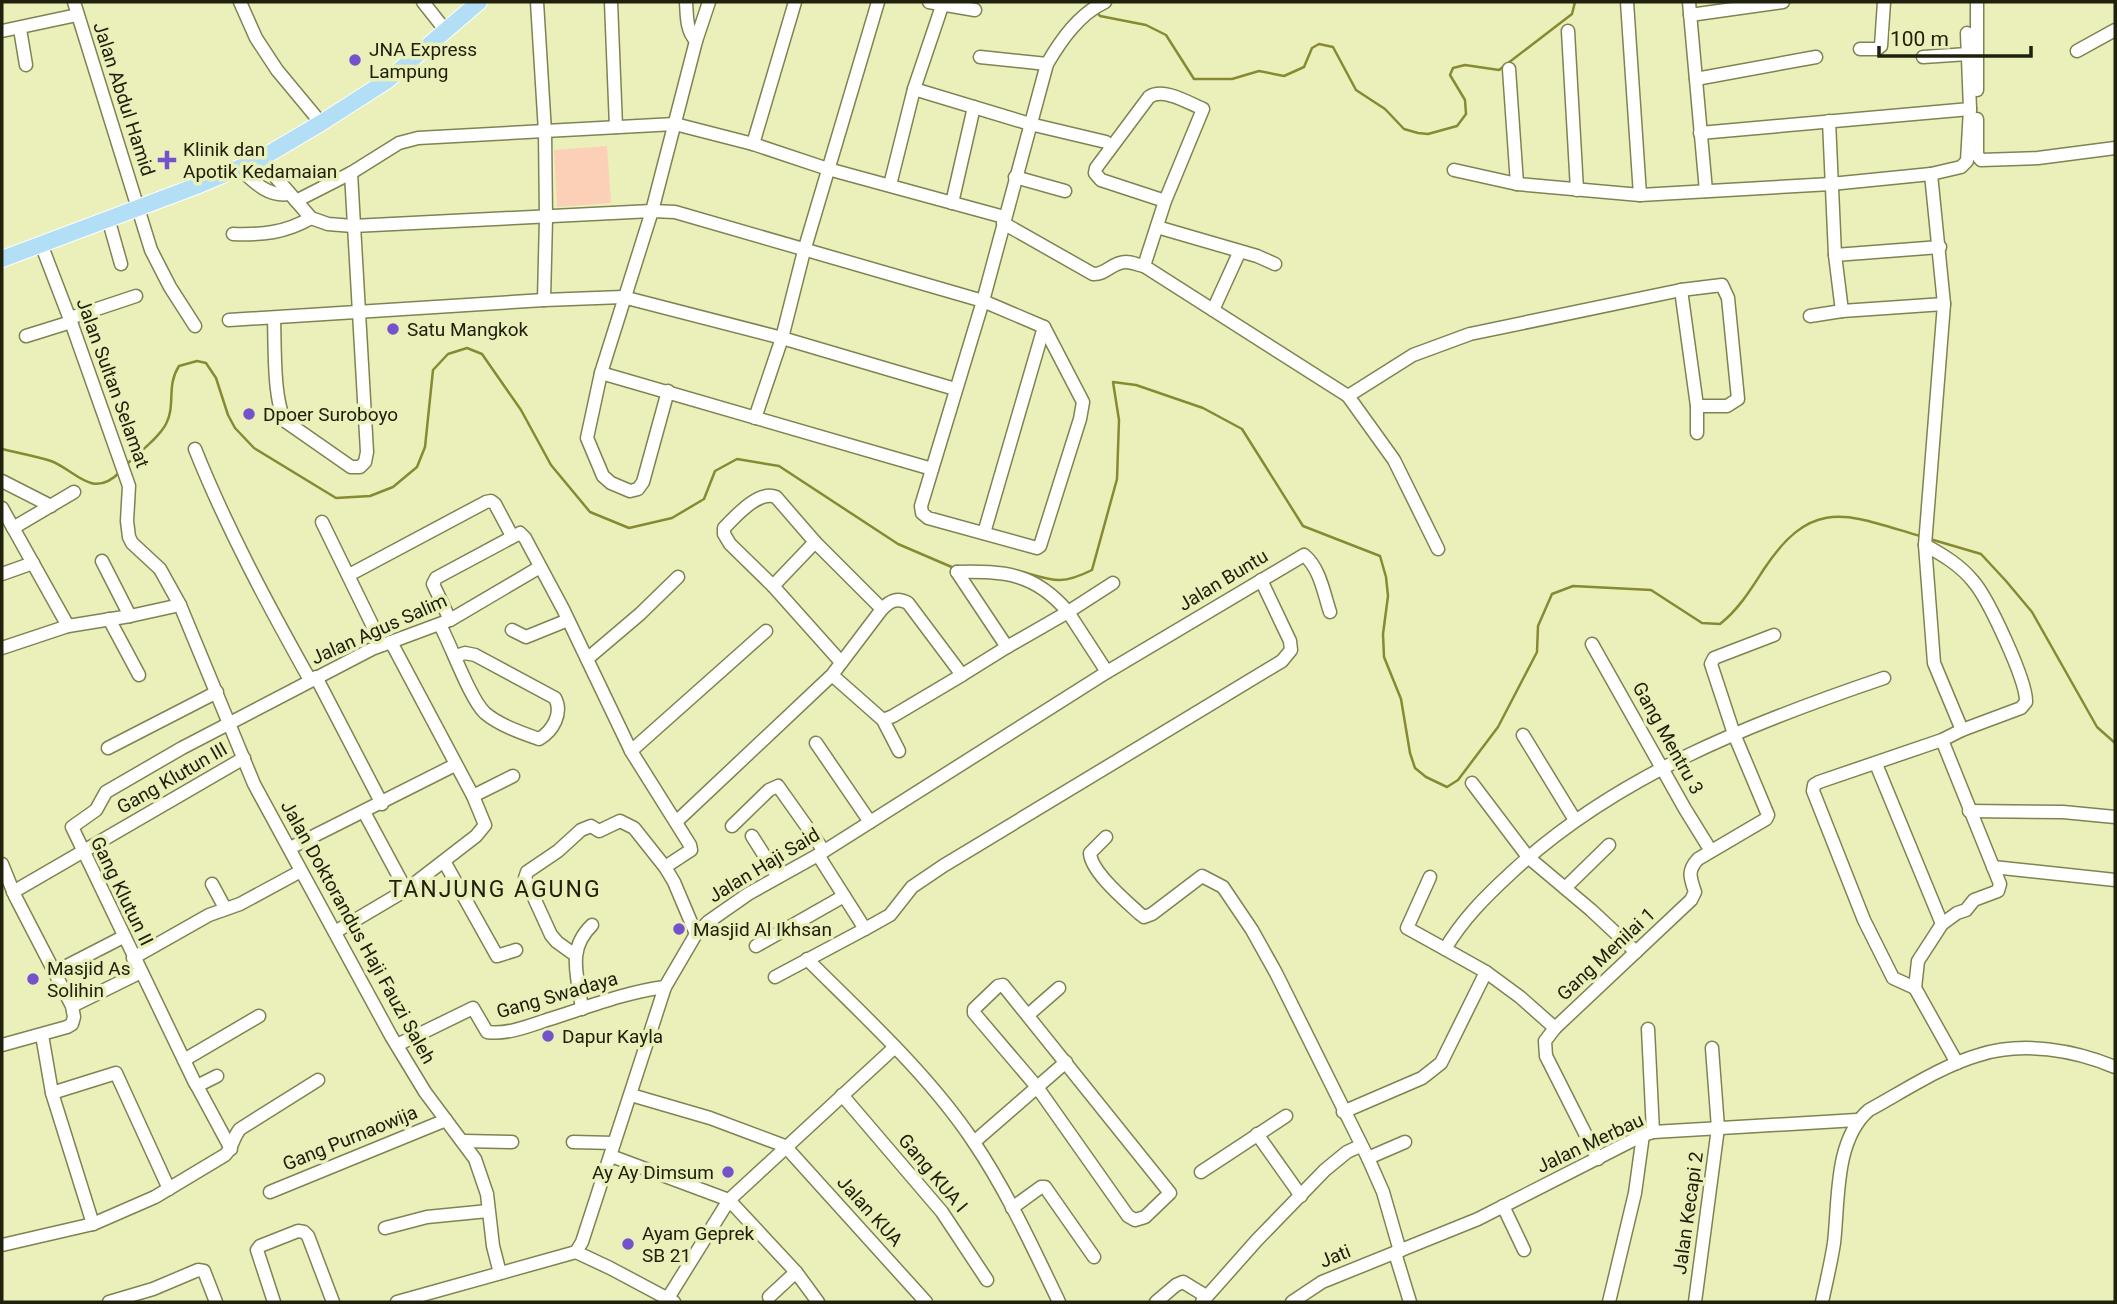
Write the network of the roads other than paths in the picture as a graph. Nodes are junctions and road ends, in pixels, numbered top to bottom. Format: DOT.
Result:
graph roads {
  1 [pos="240,2"];
  2 [pos="423,2"];
  3 [pos="479,2"];
  4 [pos="537,2"];
  5 [pos="611,2"];
  6 [pos="686,2"];
  7 [pos="709,2"];
  8 [pos="795,2"];
  9 [pos="878,2"];
  10 [pos="1627,2"];
  11 [pos="1689,2"];
  12 [pos="1783,2"];
  13 [pos="1884,2"];
  14 [pos="1977,2"];
  15 [pos="934,3"];
  16 [pos="1098,6"];
  17 [pos="968,7"];
  18 [pos="76,8"];
  19 [pos="1690,15"];
  20 [pos="20,29"];
  21 [pos="2115,30"];
  22 [pos="2,31"];
  23 [pos="446,31"];
  24 [pos="1568,31"];
  25 [pos="1967,33"];
  26 [pos="696,41"];
  27 [pos="1860,49"];
  28 [pos="2077,51"];
  29 [pos="1968,54"];
  30 [pos="980,57"];
  31 [pos="1816,57"];
  32 [pos="1923,57"];
  33 [pos="1046,64"];
  34 [pos="26,65"];
  35 [pos="1508,69"];
  36 [pos="1696,79"];
  37 [pos="914,89"];
  38 [pos="974,107"];
  39 [pos="1970,108"];
  40 [pos="1829,121"];
  41 [pos="321,123"];
  42 [pos="675,124"];
  43 [pos="1030,124"];
  44 [pos="616,127"];
  45 [pos="545,132"];
  46 [pos="1700,133"];
  47 [pos="1105,142"];
  48 [pos="753,144"];
  49 [pos="2115,148"];
  50 [pos="260,159"];
  51 [pos="239,168"];
  52 [pos="828,169"];
  53 [pos="1454,170"];
  54 [pos="351,173"];
  55 [pos="1931,174"];
  56 [pos="1015,177"];
  57 [pos="1517,184"];
  58 [pos="1831,184"];
  59 [pos="890,185"];
  60 [pos="1577,190"];
  61 [pos="1065,191"];
  62 [pos="1706,191"];
  63 [pos="1640,195"];
  64 [pos="293,197"];
  65 [pos="1165,201"];
  66 [pos="952,202"];
  67 [pos="138,207"];
  68 [pos="652,211"];
  69 [pos="108,218"];
  70 [pos="310,218"];
  71 [pos="546,218"];
  72 [pos="1003,220"];
  73 [pos="353,226"];
  74 [pos="1157,227"];
  75 [pos="233,234"];
  76 [pos="41,244"];
  77 [pos="1940,247"];
  78 [pos="804,251"];
  79 [pos="1239,253"];
  80 [pos="1835,255"];
  81 [pos="2,259"];
  82 [pos="121,264"];
  83 [pos="1275,264"];
  84 [pos="1144,266"];
  85 [pos="1681,290"];
  86 [pos="136,296"];
  87 [pos="624,297"];
  88 [pos="544,300"];
  89 [pos="983,301"];
  90 [pos="1944,304"];
  91 [pos="1213,310"];
  92 [pos="357,311"];
  93 [pos="1842,311"];
  94 [pos="1810,316"];
  95 [pos="274,318"];
  96 [pos="70,320"];
  97 [pos="229,320"];
  98 [pos="195,326"];
  99 [pos="1044,327"];
  100 [pos="26,336"];
  101 [pos="782,338"];
  102 [pos="601,373"];
  103 [pos="956,389"];
  104 [pos="668,391"];
  105 [pos="1348,396"];
  106 [pos="1697,406"];
  107 [pos="755,418"];
  108 [pos="1697,433"];
  109 [pos="195,449"];
  110 [pos="932,469"];
  111 [pos="2,481"];
  112 [pos="74,492"];
  113 [pos="51,506"];
  114 [pos="2,508"];
  115 [pos="322,522"];
  116 [pos="13,528"];
  117 [pos="984,533"];
  118 [pos="512,536"];
  119 [pos="815,541"];
  120 [pos="1926,542"];
  121 [pos="1438,549"];
  122 [pos="103,561"];
  123 [pos="33,564"];
  124 [pos="540,567"];
  125 [pos="2,574"];
  126 [pos="349,575"];
  127 [pos="678,577"];
  128 [pos="1261,580"];
  129 [pos="1113,583"];
  130 [pos="773,586"];
  131 [pos="180,604"];
  132 [pos="882,608"];
  133 [pos="1068,612"];
  134 [pos="1330,612"];
  135 [pos="130,616"];
  136 [pos="109,619"];
  137 [pos="568,620"];
  138 [pos="445,623"];
  139 [pos="68,626"];
  140 [pos="512,630"];
  141 [pos="766,631"];
  142 [pos="1774,635"];
  143 [pos="386,643"];
  144 [pos="1592,644"];
  145 [pos="1007,647"];
  146 [pos="2,648"];
  147 [pos="456,656"];
  148 [pos="587,659"];
  149 [pos="840,661"];
  150 [pos="1107,672"];
  151 [pos="832,674"];
  152 [pos="139,675"];
  153 [pos="962,675"];
  154 [pos="1884,678"];
  155 [pos="313,679"];
  156 [pos="217,692"];
  157 [pos="883,720"];
  158 [pos="230,723"];
  159 [pos="1962,730"];
  160 [pos="1734,734"];
  161 [pos="1523,735"];
  162 [pos="1942,740"];
  163 [pos="816,743"];
  164 [pos="108,748"];
  165 [pos="631,751"];
  166 [pos="899,751"];
  167 [pos="244,758"];
  168 [pos="1876,764"];
  169 [pos="456,765"];
  170 [pos="1662,769"];
  171 [pos="513,776"];
  172 [pos="1472,783"];
  173 [pos="473,796"];
  174 [pos="382,804"];
  175 [pos="1969,811"];
  176 [pos="364,812"];
  177 [pos="2115,817"];
  178 [pos="1575,820"];
  179 [pos="677,821"];
  180 [pos="870,822"];
  181 [pos="732,826"];
  182 [pos="752,836"];
  183 [pos="1105,837"];
  184 [pos="1609,845"];
  185 [pos="290,848"];
  186 [pos="1711,851"];
  187 [pos="83,853"];
  188 [pos="821,853"];
  189 [pos="1528,857"];
  190 [pos="444,863"];
  191 [pos="2,867"];
  192 [pos="665,867"];
  193 [pos="1993,867"];
  194 [pos="301,872"];
  195 [pos="778,877"];
  196 [pos="1430,877"];
  197 [pos="2115,880"];
  198 [pos="212,884"];
  199 [pos="1564,888"];
  200 [pos="407,890"];
  201 [pos="13,892"];
  202 [pos="844,896"];
  203 [pos="225,908"];
  204 [pos="1942,924"];
  205 [pos="592,925"];
  206 [pos="864,929"];
  207 [pos="335,932"];
  208 [pos="696,934"];
  209 [pos="123,937"];
  210 [pos="756,946"];
  211 [pos="1446,949"];
  212 [pos="516,950"];
  213 [pos="1636,952"];
  214 [pos="575,956"];
  215 [pos="133,958"];
  216 [pos="807,959"];
  217 [pos="55,972"];
  218 [pos="141,972"];
  219 [pos="1486,972"];
  220 [pos="775,977"];
  221 [pos="665,986"];
  222 [pos="1059,988"];
  223 [pos="1915,988"];
  224 [pos="72,1006"];
  225 [pos="582,1009"];
  226 [pos="1028,1015"];
  227 [pos="258,1016"];
  228 [pos="1555,1028"];
  229 [pos="1648,1029"];
  230 [pos="42,1035"];
  231 [pos="2,1045"];
  232 [pos="397,1045"];
  233 [pos="894,1047"];
  234 [pos="1712,1048"];
  235 [pos="184,1060"];
  236 [pos="1066,1062"];
  237 [pos="1957,1063"];
  238 [pos="2115,1067"];
  239 [pos="217,1076"];
  240 [pos="318,1080"];
  241 [pos="197,1086"];
  242 [pos="1037,1087"];
  243 [pos="52,1093"];
  244 [pos="631,1095"];
  245 [pos="842,1095"];
  246 [pos="1343,1112"];
  247 [pos="1286,1115"];
  248 [pos="446,1120"];
  249 [pos="1857,1120"];
  250 [pos="1718,1128"];
  251 [pos="1648,1133"];
  252 [pos="1257,1134"];
  253 [pos="464,1142"];
  254 [pos="512,1142"];
  255 [pos="573,1142"];
  256 [pos="974,1142"];
  257 [pos="1405,1142"];
  258 [pos="785,1146"];
  259 [pos="1360,1146"];
  260 [pos="231,1149"];
  261 [pos="612,1150"];
  262 [pos="1368,1158"];
  263 [pos="1598,1159"];
  264 [pos="1201,1172"];
  265 [pos="169,1189"];
  266 [pos="270,1192"];
  267 [pos="1301,1196"];
  268 [pos="729,1200"];
  269 [pos="1503,1206"];
  270 [pos="1012,1208"];
  271 [pos="488,1211"];
  272 [pos="93,1224"];
  273 [pos="386,1228"];
  274 [pos="2,1245"];
  275 [pos="1524,1250"];
  276 [pos="576,1252"];
  277 [pos="1397,1252"];
  278 [pos="1094,1258"];
  279 [pos="796,1272"];
  280 [pos="500,1273"];
  281 [pos="988,1280"];
  282 [pos="153,1289"];
  283 [pos="769,1297"];
  284 [pos="664,1299"];
  285 [pos="1204,1299"];
  286 [pos="109,1302"];
  287 [pos="157,1302"];
  288 [pos="216,1302"];
  289 [pos="274,1302"];
  290 [pos="332,1302"];
  291 [pos="397,1302"];
  292 [pos="818,1302"];
  293 [pos="926,1302"];
  294 [pos="1059,1302"];
  295 [pos="1156,1302"];
  296 [pos="1292,1302"];
  297 [pos="1410,1302"];
  298 [pos="1609,1302"];
  299 [pos="1695,1302"];
  300 [pos="1822,1302"];
  1 -- 41 [label="street"];
  2 -- 23 [label="street"];
  3 -- 23 [label="main road"];
  4 -- 45 [label="street"];
  5 -- 44 [label="street"];
  6 -- 26 [label="street"];
  7 -- 26 [label="street"];
  8 -- 48 [label="street"];
  9 -- 52 [label="street"];
  10 -- 63 [label="street"];
  11 -- 19 [label="street"];
  12 -- 19 [label="street"];
  13 -- 27 [label="street"];
  14 -- 49 [label="street"];
  15 -- 17 [label="street"];
  15 -- 37 [label="street"];
  16 -- 33 [label="street"];
  18 -- 20 [label="street"];
  18 -- 67 [label="street, Jalan Abdul Hamid"];
  19 -- 36 [label="street"];
  20 -- 22 [label="street"];
  20 -- 34 [label="street"];
  21 -- 28 [label="street"];
  23 -- 41 [label="main road"];
  24 -- 60 [label="street"];
  25 -- 29 [label="street"];
  26 -- 42 [label="street"];
  29 -- 32 [label="street"];
  29 -- 39 [label="street"];
  30 -- 33 [label="street"];
  31 -- 36 [label="street"];
  33 -- 43 [label="street"];
  35 -- 57 [label="street"];
  36 -- 46 [label="street"];
  37 -- 38 [label="street"];
  37 -- 59 [label="street"];
  38 -- 43 [label="street"];
  38 -- 66 [label="street"];
  39 -- 40 [label="street"];
  39 -- 55 [label="street"];
  40 -- 46 [label="street"];
  40 -- 58 [label="street"];
  41 -- 50 [label="main road"];
  42 -- 44 [label="street"];
  42 -- 48 [label="street"];
  42 -- 68 [label="street"];
  43 -- 47 [label="street"];
  43 -- 56 [label="street"];
  44 -- 45 [label="street"];
  45 -- 54 [label="street"];
  45 -- 71 [label="street"];
  46 -- 62 [label="street"];
  48 -- 52 [label="street"];
  50 -- 51 [label="main road"];
  50 -- 64 [label="street"];
  51 -- 64 [label="street"];
  51 -- 67 [label="main road"];
  52 -- 59 [label="street"];
  52 -- 78 [label="street"];
  53 -- 57 [label="street"];
  54 -- 64 [label="street"];
  54 -- 73 [label="street"];
  55 -- 58 [label="street"];
  55 -- 77 [label="street"];
  56 -- 61 [label="street"];
  56 -- 72 [label="street"];
  57 -- 60 [label="street"];
  58 -- 62 [label="street"];
  58 -- 80 [label="street"];
  59 -- 66 [label="street"];
  60 -- 63 [label="street"];
  62 -- 63 [label="street"];
  64 -- 70 [label="street"];
  65 -- 65 [label="street"];
  65 -- 74 [label="street"];
  66 -- 72 [label="street"];
  67 -- 69 [label="main road"];
  67 -- 98 [label="street, Jalan Abdul Hamid"];
  68 -- 71 [label="street"];
  68 -- 78 [label="street"];
  68 -- 87 [label="street"];
  69 -- 76 [label="main road"];
  69 -- 82 [label="street"];
  70 -- 73 [label="street"];
  70 -- 75 [label="street"];
  71 -- 73 [label="street"];
  71 -- 88 [label="street"];
  72 -- 84 [label="street"];
  72 -- 89 [label="street"];
  73 -- 92 [label="street"];
  74 -- 79 [label="street"];
  74 -- 84 [label="street"];
  76 -- 81 [label="main road"];
  76 -- 96 [label="street, Jalan Sultan Selamat"];
  77 -- 80 [label="street"];
  77 -- 90 [label="street"];
  78 -- 89 [label="street"];
  78 -- 101 [label="street"];
  79 -- 83 [label="street"];
  79 -- 91 [label="street"];
  80 -- 93 [label="street"];
  84 -- 91 [label="street"];
  85 -- 105 [label="street"];
  85 -- 106 [label="street"];
  85 -- 106 [label="street"];
  86 -- 96 [label="street"];
  87 -- 88 [label="street"];
  87 -- 101 [label="street"];
  87 -- 102 [label="street"];
  88 -- 92 [label="street"];
  89 -- 99 [label="street"];
  89 -- 103 [label="street"];
  90 -- 93 [label="street"];
  90 -- 120 [label="street"];
  91 -- 105 [label="street"];
  92 -- 95 [label="street"];
  92 -- 95 [label="street"];
  93 -- 94 [label="street"];
  95 -- 97 [label="street"];
  96 -- 100 [label="street"];
  96 -- 131 [label="street, Jalan Sultan Selamat"];
  99 -- 117 [label="street"];
  99 -- 117 [label="street"];
  101 -- 103 [label="street"];
  101 -- 107 [label="street"];
  102 -- 104 [label="street"];
  102 -- 104 [label="street"];
  103 -- 110 [label="street"];
  104 -- 107 [label="street"];
  105 -- 121 [label="street"];
  106 -- 108 [label="street"];
  107 -- 110 [label="street"];
  109 -- 155 [label="street"];
  110 -- 117 [label="street"];
  111 -- 113 [label="street"];
  112 -- 113 [label="street"];
  113 -- 116 [label="street"];
  114 -- 116 [label="street"];
  115 -- 126 [label="street"];
  116 -- 123 [label="street"];
  118 -- 124 [label="street"];
  118 -- 126 [label="street"];
  118 -- 138 [label="street"];
  119 -- 130 [label="street"];
  119 -- 130 [label="street"];
  119 -- 132 [label="street"];
  120 -- 159 [label="street"];
  120 -- 159 [label="street"];
  122 -- 135 [label="street"];
  123 -- 125 [label="street"];
  123 -- 139 [label="street"];
  124 -- 137 [label="street"];
  124 -- 138 [label="street, Jalan Agus Salim"];
  126 -- 143 [label="street"];
  127 -- 148 [label="street"];
  128 -- 134 [label="street, Jalan Buntu"];
  128 -- 150 [label="street, Jalan Buntu"];
  128 -- 206 [label="street"];
  129 -- 133 [label="street"];
  130 -- 149 [label="street"];
  131 -- 135 [label="street"];
  131 -- 156 [label="street, Jalan Doktorandus Haji Fauzi Saleh"];
  132 -- 149 [label="street"];
  132 -- 153 [label="street"];
  133 -- 145 [label="street"];
  133 -- 145 [label="street"];
  133 -- 150 [label="street"];
  135 -- 136 [label="street"];
  136 -- 139 [label="street"];
  136 -- 152 [label="street"];
  137 -- 140 [label="street"];
  137 -- 148 [label="street"];
  138 -- 143 [label="street, Jalan Agus Salim"];
  138 -- 147 [label="street"];
  139 -- 146 [label="street"];
  141 -- 165 [label="street"];
  142 -- 160 [label="street"];
  143 -- 155 [label="street, Jalan Agus Salim"];
  143 -- 169 [label="street"];
  144 -- 170 [label="street, Gang Mentru 3"];
  145 -- 153 [label="street"];
  147 -- 147 [label="street"];
  148 -- 165 [label="street"];
  149 -- 151 [label="street"];
  150 -- 180 [label="street, Jalan Haji Said"];
  151 -- 157 [label="street"];
  151 -- 179 [label="street"];
  153 -- 157 [label="street"];
  154 -- 160 [label="street"];
  155 -- 158 [label="street, Jalan Agus Salim"];
  155 -- 174 [label="street"];
  156 -- 158 [label="street, Jalan Doktorandus Haji Fauzi Saleh"];
  156 -- 164 [label="street"];
  157 -- 166 [label="street"];
  158 -- 167 [label="street, Jalan Doktorandus Haji Fauzi Saleh"];
  158 -- 187 [label="street, Gang Klutun II"];
  159 -- 162 [label="street"];
  160 -- 170 [label="street"];
  160 -- 186 [label="street, Gang Menilai 1"];
  161 -- 178 [label="street"];
  162 -- 168 [label="street"];
  162 -- 175 [label="street"];
  163 -- 180 [label="street"];
  165 -- 179 [label="street"];
  167 -- 185 [label="street, Jalan Doktorandus Haji Fauzi Saleh"];
  167 -- 187 [label="street, Gang Klutun III"];
  168 -- 204 [label="street"];
  168 -- 223 [label="street"];
  169 -- 173 [label="street"];
  169 -- 174 [label="street"];
  170 -- 178 [label="street"];
  170 -- 186 [label="street, Gang Mentru 3"];
  171 -- 173 [label="street"];
  172 -- 189 [label="street"];
  173 -- 190 [label="street"];
  174 -- 176 [label="street"];
  175 -- 177 [label="street"];
  175 -- 193 [label="street"];
  176 -- 185 [label="street"];
  176 -- 200 [label="street"];
  178 -- 189 [label="street"];
  179 -- 192 [label="street"];
  180 -- 188 [label="street, Jalan Haji Said"];
  181 -- 188 [label="street"];
  182 -- 195 [label="street"];
  183 -- 246 [label="street"];
  184 -- 199 [label="street"];
  185 -- 194 [label="street, Jalan Doktorandus Haji Fauzi Saleh"];
  186 -- 213 [label="street, Gang Menilai 1"];
  187 -- 201 [label="street, Gang Klutun III"];
  187 -- 209 [label="street, Gang Klutun II"];
  188 -- 195 [label="street, Jalan Haji Said"];
  188 -- 202 [label="street"];
  189 -- 199 [label="street"];
  189 -- 211 [label="street"];
  190 -- 200 [label="street"];
  190 -- 212 [label="street"];
  191 -- 201 [label="street"];
  192 -- 208 [label="street"];
  192 -- 214 [label="street"];
  193 -- 197 [label="street"];
  193 -- 204 [label="street"];
  194 -- 203 [label="street"];
  194 -- 207 [label="street, Jalan Doktorandus Haji Fauzi Saleh"];
  195 -- 208 [label="street, Jalan Haji Said"];
  196 -- 211 [label="street"];
  198 -- 203 [label="street"];
  199 -- 213 [label="street"];
  200 -- 207 [label="street"];
  201 -- 217 [label="street"];
  202 -- 206 [label="street"];
  202 -- 210 [label="street"];
  203 -- 215 [label="street"];
  204 -- 223 [label="street"];
  205 -- 214 [label="street"];
  206 -- 216 [label="street"];
  207 -- 232 [label="street, Jalan Doktorandus Haji Fauzi Saleh"];
  208 -- 221 [label="street, Jalan Haji Said"];
  209 -- 215 [label="street, Gang Klutun II"];
  209 -- 217 [label="street"];
  211 -- 219 [label="street"];
  213 -- 228 [label="street, Gang Menilai 1"];
  214 -- 225 [label="street"];
  215 -- 218 [label="street, Gang Klutun II"];
  216 -- 220 [label="street"];
  216 -- 233 [label="street"];
  217 -- 224 [label="street"];
  218 -- 224 [label="street"];
  218 -- 235 [label="street, Gang Klutun II"];
  219 -- 228 [label="street"];
  219 -- 246 [label="street"];
  221 -- 225 [label="street, Gang Swadaya"];
  221 -- 244 [label="street, Jalan Haji Said"];
  222 -- 226 [label="street"];
  223 -- 237 [label="street"];
  224 -- 230 [label="street"];
  225 -- 232 [label="street, Gang Swadaya"];
  226 -- 236 [label="street"];
  226 -- 242 [label="street"];
  227 -- 235 [label="street"];
  228 -- 263 [label="street, Gang Menilai 1"];
  229 -- 251 [label="street"];
  230 -- 231 [label="street"];
  230 -- 243 [label="street"];
  232 -- 248 [label="street, Jalan Doktorandus Haji Fauzi Saleh"];
  233 -- 245 [label="street"];
  233 -- 256 [label="street"];
  234 -- 250 [label="street, Jalan Kecapi 2"];
  235 -- 241 [label="street, Gang Klutun II"];
  236 -- 242 [label="street"];
  236 -- 242 [label="street"];
  237 -- 238 [label="street"];
  237 -- 249 [label="street"];
  239 -- 241 [label="street"];
  240 -- 260 [label="street"];
  241 -- 260 [label="street, Gang Klutun II"];
  242 -- 256 [label="street"];
  243 -- 265 [label="street"];
  243 -- 272 [label="street"];
  244 -- 258 [label="street"];
  244 -- 261 [label="street, Jalan Haji Said"];
  245 -- 258 [label="street"];
  245 -- 281 [label="street, Gang KUA I"];
  246 -- 259 [label="street"];
  247 -- 252 [label="street"];
  248 -- 253 [label="street, Jalan Doktorandus Haji Fauzi Saleh"];
  248 -- 266 [label="street, Gang Purnaowija"];
  249 -- 250 [label="street, Jalan Merbau"];
  249 -- 300 [label="street"];
  250 -- 251 [label="street, Jalan Merbau"];
  250 -- 299 [label="street, Jalan Kecapi 2"];
  251 -- 263 [label="street, Jalan Merbau"];
  251 -- 298 [label="street"];
  252 -- 264 [label="street"];
  252 -- 267 [label="street"];
  253 -- 254 [label="street"];
  253 -- 271 [label="street, Jalan Doktorandus Haji Fauzi Saleh"];
  255 -- 261 [label="street"];
  256 -- 270 [label="street"];
  257 -- 262 [label="street"];
  258 -- 268 [label="street"];
  258 -- 293 [label="street, Jalan KUA"];
  259 -- 262 [label="street"];
  259 -- 267 [label="street"];
  260 -- 265 [label="street"];
  261 -- 268 [label="street"];
  261 -- 276 [label="street, Jalan Haji Said"];
  262 -- 277 [label="street"];
  263 -- 269 [label="street, Jalan Merbau"];
  265 -- 272 [label="street"];
  267 -- 285 [label="street"];
  268 -- 279 [label="street"];
  268 -- 284 [label="street"];
  269 -- 275 [label="street"];
  269 -- 277 [label="street, Jalan Merbau"];
  270 -- 278 [label="street"];
  270 -- 294 [label="street"];
  271 -- 273 [label="street"];
  271 -- 280 [label="street, Jalan Doktorandus Haji Fauzi Saleh"];
  272 -- 274 [label="street"];
  276 -- 280 [label="street"];
  276 -- 284 [label="street"];
  277 -- 296 [label="street, Jati"];
  277 -- 297 [label="street"];
  279 -- 283 [label="street"];
  279 -- 292 [label="street"];
  280 -- 291 [label="street"];
  282 -- 286 [label="street"];
  282 -- 287 [label="street"];
  282 -- 288 [label="street"];
  285 -- 295 [label="street"];
  289 -- 290 [label="street"];
}
